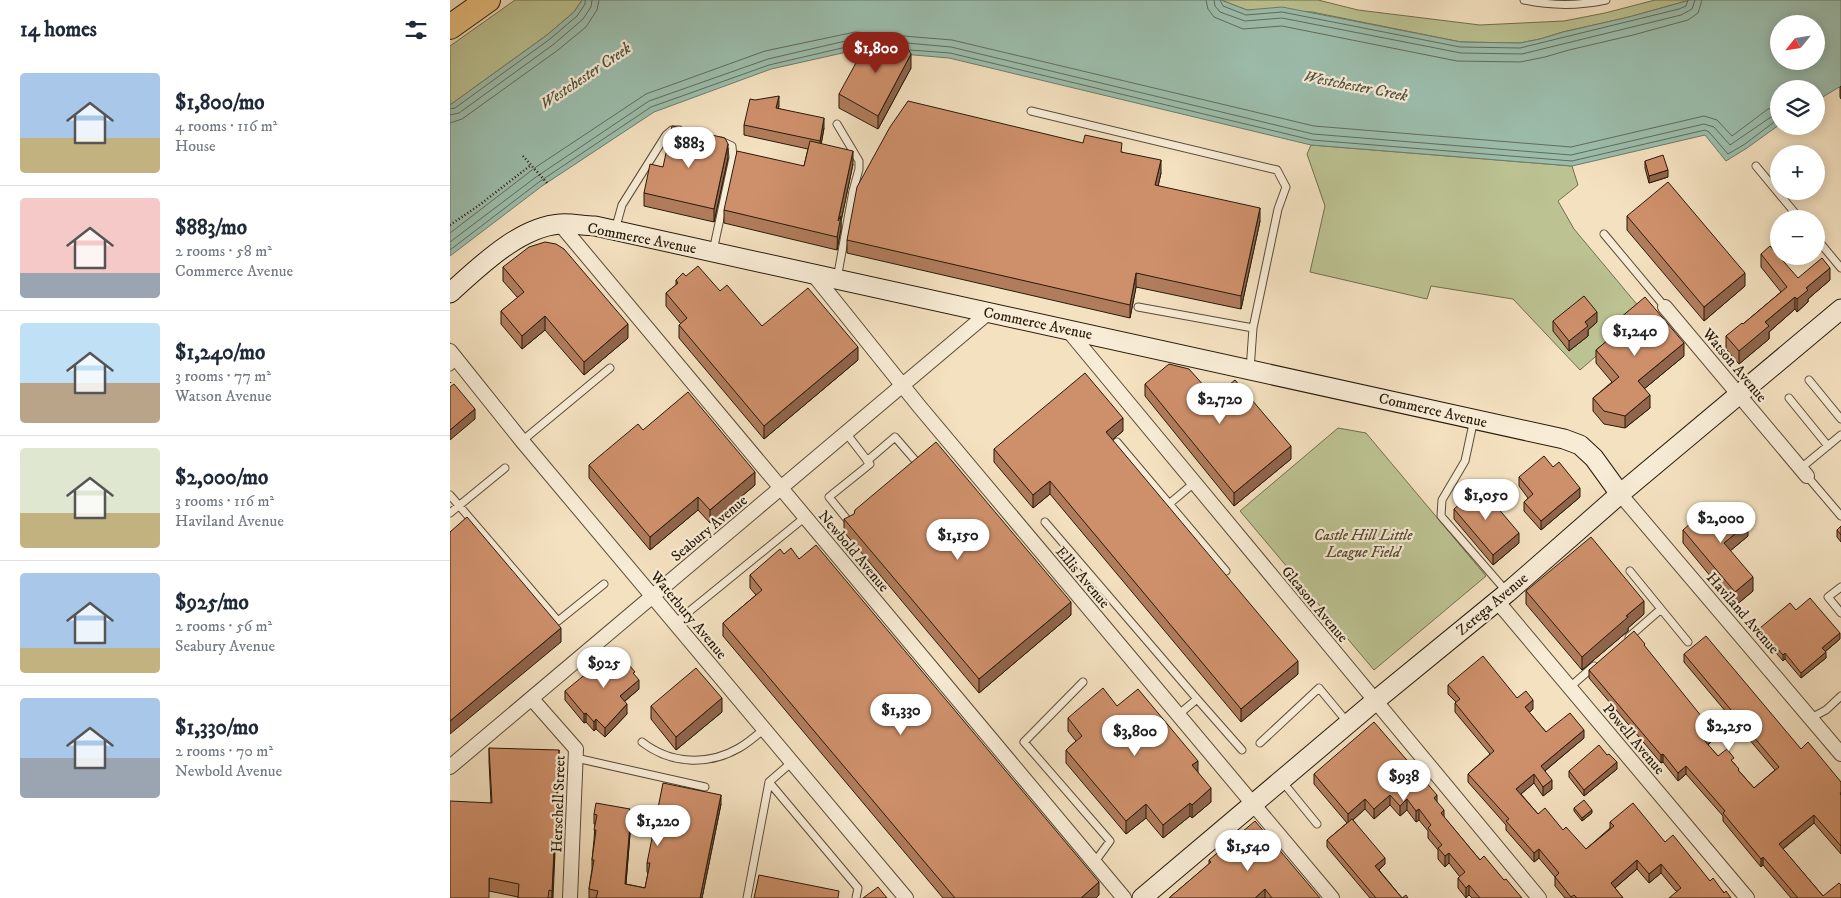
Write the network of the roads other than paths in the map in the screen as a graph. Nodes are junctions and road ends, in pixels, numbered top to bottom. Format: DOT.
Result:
graph roads {
  1 [pos="488,0"];
  2 [pos="1524,0"];
  3 [pos="1534,0"];
  4 [pos="1590,0"];
  5 [pos="1606,0"];
  6 [pos="450,27"];
  7 [pos="1031,111"];
  8 [pos="837,124"];
  9 [pos="686,131"];
  10 [pos="714,137"];
  11 [pos="1756,166"];
  12 [pos="1793,210"];
  13 [pos="560,224"];
  14 [pos="615,231"];
  15 [pos="1604,234"];
  16 [pos="1825,249"];
  17 [pos="713,252"];
  18 [pos="1841,268"];
  19 [pos="812,274"];
  20 [pos="836,279"];
  21 [pos="450,293"];
  22 [pos="1665,307"];
  23 [pos="1138,308"];
  24 [pos="1841,309"];
  25 [pos="988,313"];
  26 [pos="1253,328"];
  27 [pos="1067,329"];
  28 [pos="453,359"];
  29 [pos="610,368"];
  30 [pos="1250,370"];
  31 [pos="1809,380"];
  32 [pos="902,386"];
  33 [pos="1738,394"];
  34 [pos="1789,398"];
  35 [pos="1474,419"];
  36 [pos="1841,419"];
  37 [pos="846,433"];
  38 [pos="1841,436"];
  39 [pos="522,441"];
  40 [pos="1117,442"];
  41 [pos="1828,446"];
  42 [pos="914,459"];
  43 [pos="867,461"];
  44 [pos="505,468"];
  45 [pos="1804,472"];
  46 [pos="1194,483"];
  47 [pos="781,488"];
  48 [pos="1620,494"];
  49 [pos="450,495"];
  50 [pos="1169,504"];
  51 [pos="459,505"];
  52 [pos="450,513"];
  53 [pos="1841,516"];
  54 [pos="804,518"];
  55 [pos="1045,522"];
  56 [pos="850,523"];
  57 [pos="1630,570"];
  58 [pos="1226,571"];
  59 [pos="604,584"];
  60 [pos="1841,587"];
  61 [pos="653,596"];
  62 [pos="1502,597"];
  63 [pos="1661,609"];
  64 [pos="1841,613"];
  65 [pos="675,623"];
  66 [pos="1626,639"];
  67 [pos="1688,642"];
  68 [pos="1598,664"];
  69 [pos="1083,682"];
  70 [pos="1570,688"];
  71 [pos="1841,696"];
  72 [pos="532,699"];
  73 [pos="1197,699"];
  74 [pos="1375,701"];
  75 [pos="1178,715"];
  76 [pos="1811,718"];
  77 [pos="1349,723"];
  78 [pos="764,729"];
  79 [pos="642,742"];
  80 [pos="1260,743"];
  81 [pos="1242,750"];
  82 [pos="1841,754"];
  83 [pos="576,758"];
  84 [pos="792,762"];
  85 [pos="450,767"];
  86 [pos="1281,780"];
  87 [pos="768,782"];
  88 [pos="706,787"];
  89 [pos="1253,804"];
  90 [pos="1317,824"];
  91 [pos="1094,864"];
  92 [pos="570,898"];
  93 [pos="747,898"];
  94 [pos="856,898"];
  95 [pos="906,898"];
  96 [pos="1124,898"];
  97 [pos="1142,898"];
  98 [pos="1332,898"];
  99 [pos="1539,898"];
  100 [pos="1747,898"];
  1 -- 6 [label="highway"];
  2 -- 5 [label="lane"];
  3 -- 4 [label="lane"];
  7 -- 26 [label="lane"];
  8 -- 20 [label="lane"];
  9 -- 14 [label="lane"];
  10 -- 17 [label="lane"];
  11 -- 12 [label="lane"];
  13 -- 14 [label="main road, Commerce Avenue"];
  13 -- 21 [label="main road, Commerce Avenue"];
  13 -- 47 [label="street, Newbold Avenue"];
  14 -- 17 [label="main road, Commerce Avenue"];
  15 -- 22 [label="lane, Watson Avenue"];
  16 -- 18 [label="lane"];
  17 -- 19 [label="main road, Commerce Avenue"];
  19 -- 20 [label="main road, Commerce Avenue"];
  19 -- 32 [label="street, Ellis Avenue"];
  20 -- 25 [label="main road, Commerce Avenue"];
  22 -- 33 [label="street, Watson Avenue"];
  23 -- 26 [label="lane"];
  24 -- 33 [label="main road, Zerega Avenue"];
  25 -- 27 [label="main road, Commerce Avenue"];
  25 -- 32 [label="street, Seabury Avenue"];
  26 -- 30 [label="lane"];
  27 -- 30 [label="main road, Commerce Avenue"];
  27 -- 46 [label="street, Gleason Avenue"];
  28 -- 39 [label="street, Waterbury Avenue"];
  29 -- 39 [label="lane"];
  30 -- 35 [label="main road, Commerce Avenue"];
  31 -- 36 [label="lane"];
  32 -- 37 [label="street, Seabury Avenue"];
  32 -- 75 [label="street, Ellis Avenue"];
  33 -- 45 [label="street, Watson Avenue"];
  33 -- 48 [label="main road, Zerega Avenue"];
  34 -- 41 [label="lane"];
  35 -- 48 [label="main road, Commerce Avenue"];
  35 -- 62 [label="lane"];
  37 -- 43 [label="lane"];
  37 -- 47 [label="street, Seabury Avenue"];
  38 -- 41 [label="lane"];
  39 -- 61 [label="street, Waterbury Avenue"];
  40 -- 50 [label="lane"];
  41 -- 45 [label="lane"];
  42 -- 43 [label="lane"];
  43 -- 56 [label="lane"];
  44 -- 51 [label="lane"];
  45 -- 53 [label="lane, Watson Avenue"];
  46 -- 50 [label="lane"];
  46 -- 74 [label="street, Gleason Avenue"];
  47 -- 54 [label="street, Newbold Avenue"];
  47 -- 61 [label="street, Seabury Avenue"];
  48 -- 62 [label="main road, Zerega Avenue"];
  48 -- 76 [label="street, Haviland Avenue"];
  49 -- 51 [label="lane"];
  50 -- 58 [label="lane"];
  51 -- 52 [label="lane"];
  51 -- 59 [label="lane"];
  54 -- 65 [label="lane"];
  54 -- 91 [label="street, Newbold Avenue"];
  55 -- 73 [label="lane"];
  57 -- 63 [label="lane"];
  60 -- 64 [label="lane"];
  61 -- 65 [label="street, Waterbury Avenue"];
  61 -- 72 [label="street, Seabury Avenue"];
  62 -- 70 [label="street, Powell Avenue"];
  62 -- 74 [label="main road, Zerega Avenue"];
  63 -- 66 [label="lane"];
  63 -- 67 [label="lane"];
  65 -- 78 [label="street, Waterbury Avenue"];
  68 -- 70 [label="lane"];
  69 -- 91 [label="lane"];
  70 -- 100 [label="street, Powell Avenue"];
  71 -- 76 [label="lane"];
  72 -- 83 [label="street, Herschell Street"];
  72 -- 85 [label="street, Seabury Avenue"];
  73 -- 75 [label="lane"];
  73 -- 81 [label="lane"];
  74 -- 77 [label="main road, Zerega Avenue"];
  74 -- 99 [label="street, Gleason Avenue"];
  75 -- 89 [label="street, Ellis Avenue"];
  76 -- 82 [label="street, Haviland Avenue"];
  77 -- 80 [label="lane"];
  77 -- 86 [label="main road, Zerega Avenue"];
  78 -- 79 [label="lane"];
  78 -- 84 [label="street, Waterbury Avenue"];
  83 -- 88 [label="lane"];
  83 -- 92 [label="street, Herschell Street"];
  84 -- 87 [label="lane"];
  84 -- 95 [label="street, Waterbury Avenue"];
  86 -- 89 [label="main road, Zerega Avenue"];
  86 -- 90 [label="lane"];
  87 -- 93 [label="lane"];
  87 -- 94 [label="lane"];
  89 -- 97 [label="main road, Zerega Avenue"];
  89 -- 98 [label="street, Ellis Avenue"];
  91 -- 96 [label="street, Newbold Avenue"];
}
